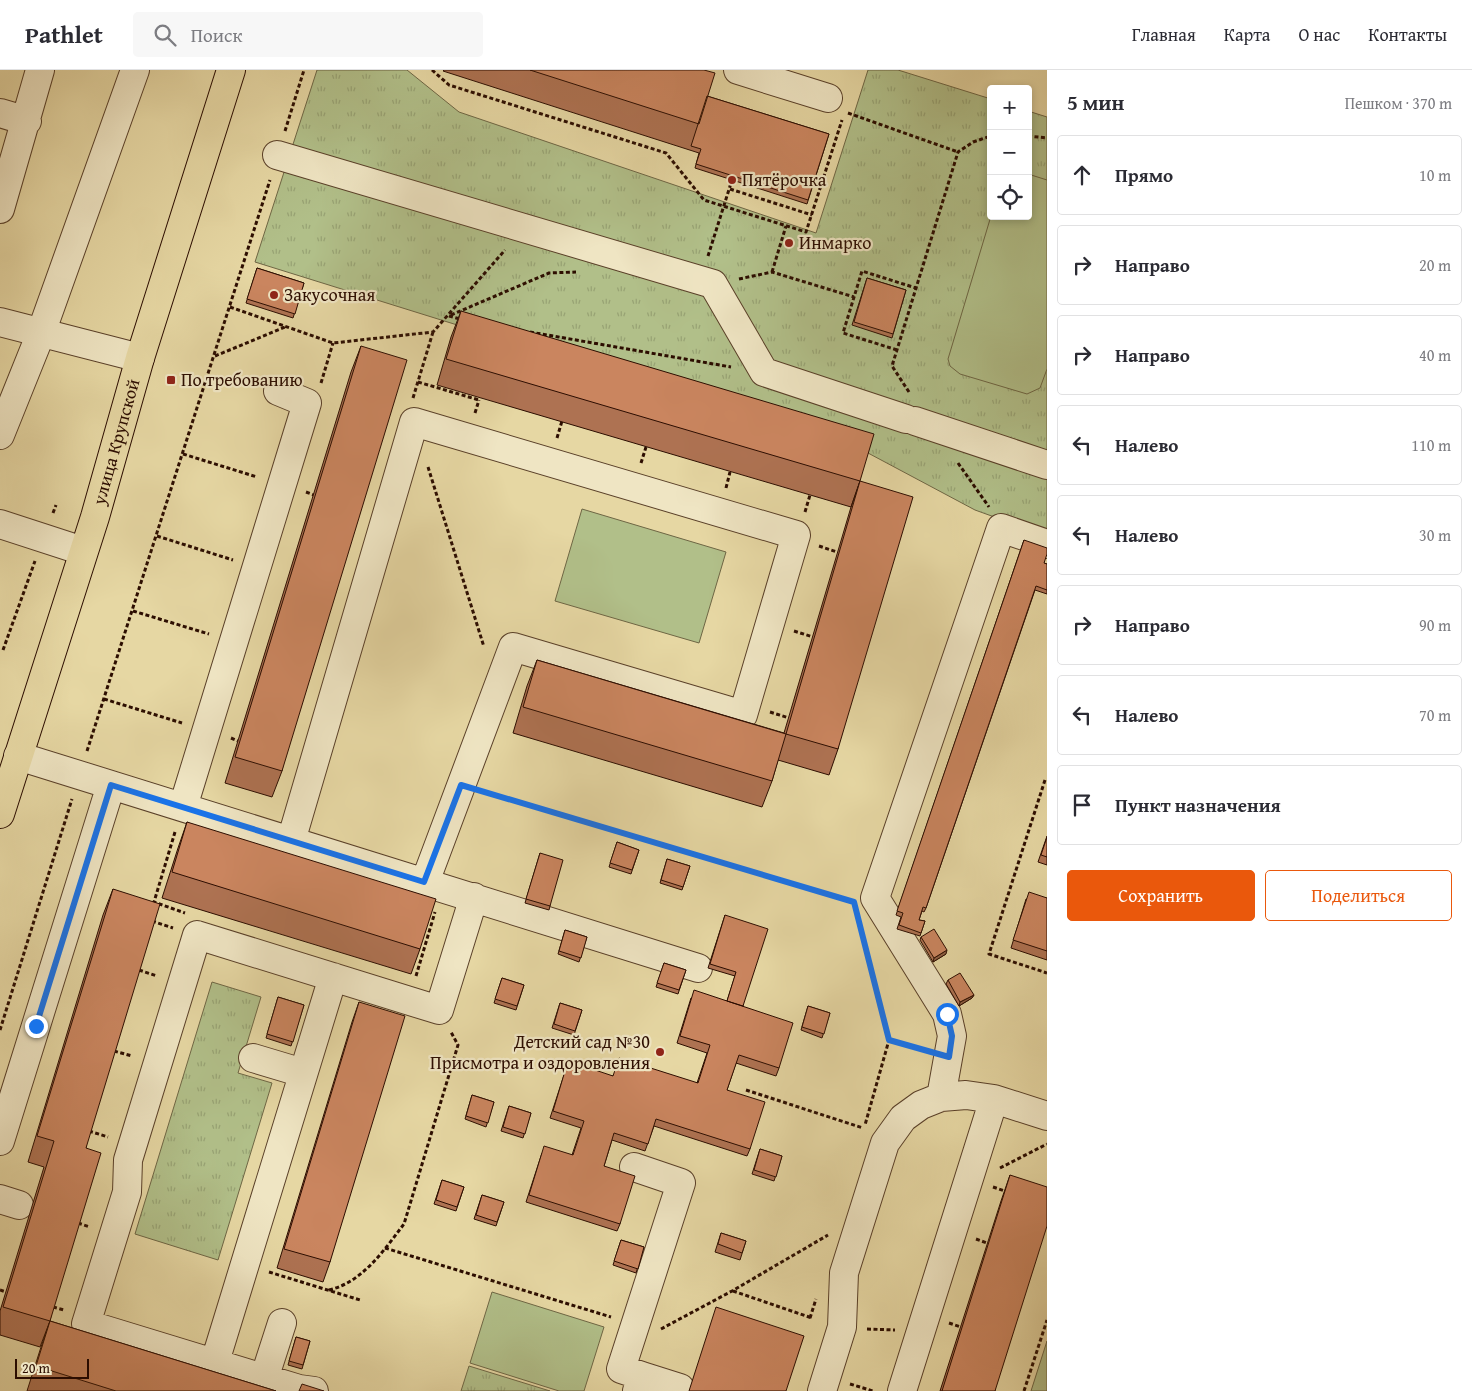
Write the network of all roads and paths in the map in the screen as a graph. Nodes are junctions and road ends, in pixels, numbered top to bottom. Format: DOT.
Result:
graph roads {
  1 [pos="40,70"];
  2 [pos="135,70"];
  3 [pos="231,70"];
  4 [pos="304,70"];
  5 [pos="432,70"];
  6 [pos="738,70"];
  7 [pos="785,77"];
  8 [pos="828,98"];
  9 [pos="0,113"];
  10 [pos="27,121"];
  11 [pos="1032,136"];
  12 [pos="987,137"];
  13 [pos="1047,138"];
  14 [pos="958,152"];
  15 [pos="277,155"];
  16 [pos="821,160"];
  17 [pos="828,162"];
  18 [pos="732,180"];
  19 [pos="730,189"];
  20 [pos="1,200"];
  21 [pos="724,206"];
  22 [pos="812,215"];
  23 [pos="786,226"];
  24 [pos="524,228"];
  25 [pos="578,272"];
  26 [pos="772,272"];
  27 [pos="707,282"];
  28 [pos="916,288"];
  29 [pos="854,297"];
  30 [pos="230,307"];
  31 [pos="449,316"];
  32 [pos="463,320"];
  33 [pos="0,322"];
  34 [pos="286,327"];
  35 [pos="433,332"];
  36 [pos="528,332"];
  37 [pos="41,333"];
  38 [pos="333,343"];
  39 [pos="897,350"];
  40 [pos="214,357"];
  41 [pos="140,358"];
  42 [pos="892,366"];
  43 [pos="764,372"];
  44 [pos="418,382"];
  45 [pos="319,387"];
  46 [pos="278,391"];
  47 [pos="479,400"];
  48 [pos="414,422"];
  49 [pos="0,435"];
  50 [pos="183,454"];
  51 [pos="426,460"];
  52 [pos="1047,465"];
  53 [pos="281,485"];
  54 [pos="56,505"];
  55 [pos="0,524"];
  56 [pos="157,536"];
  57 [pos="44,538"];
  58 [pos="1047,544"];
  59 [pos="83,552"];
  60 [pos="256,567"];
  61 [pos="133,611"];
  62 [pos="789,630"];
  63 [pos="812,637"];
  64 [pos="234,642"];
  65 [pos="2,650"];
  66 [pos="485,651"];
  67 [pos="104,699"];
  68 [pos="773,713"];
  69 [pos="789,718"];
  70 [pos="206,731"];
  71 [pos="18,756"];
  72 [pos="79,775"];
  73 [pos="1045,780"];
  74 [pos="111,785"];
  75 [pos="461,785"];
  76 [pos="183,807"];
  77 [pos="0,814"];
  78 [pos="291,841"];
  79 [pos="434,885"];
  80 [pos="474,897"];
  81 [pos="854,902"];
  82 [pos="858,920"];
  83 [pos="151,921"];
  84 [pos="192,924"];
  85 [pos="698,968"];
  86 [pos="1047,973"];
  87 [pos="333,977"];
  88 [pos="408,1000"];
  89 [pos="439,1010"];
  90 [pos="0,1030"];
  91 [pos="889,1040"];
  92 [pos="949,1057"];
  93 [pos="253,1058"];
  94 [pos="303,1073"];
  95 [pos="746,1090"];
  96 [pos="941,1097"];
  97 [pos="994,1098"];
  98 [pos="1047,1116"];
  99 [pos="864,1128"];
  100 [pos="861,1138"];
  101 [pos="0,1141"];
  102 [pos="1047,1144"];
  103 [pos="634,1168"];
  104 [pos="972,1180"];
  105 [pos="1011,1192"];
  106 [pos="835,1231"];
  107 [pos="973,1239"];
  108 [pos="988,1244"];
  109 [pos="385,1248"];
  110 [pos="263,1270"];
  111 [pos="0,1290"];
  112 [pos="327,1290"];
  113 [pos="6,1292"];
  114 [pos="818,1292"];
  115 [pos="360,1300"];
  116 [pos="810,1318"];
  117 [pos="1047,1320"];
  118 [pos="946,1322"];
  119 [pos="282,1323"];
  120 [pos="961,1327"];
  121 [pos="632,1335"];
  122 [pos="214,1363"];
  123 [pos="264,1379"];
  124 [pos="681,1383"];
  125 [pos="640,1384"];
  126 [pos="206,1391"];
  127 [pos="314,1391"];
  128 [pos="822,1391"];
  129 [pos="902,1391"];
  130 [pos="1024,1391"];
  1 -- 10 [label="street"];
  2 -- 37 [label="street"];
  3 -- 41 [label="main road, улица Крупской"];
  4 -- 15 [label="path"];
  5 -- 21 [label="path"];
  6 -- 7 [label="street"];
  7 -- 8 [label="street"];
  9 -- 10 [label="street"];
  10 -- 20 [label="street"];
  11 -- 13 [label="path"];
  12 -- 14 [label="path"];
  14 -- 17 [label="path"];
  14 -- 28 [label="path"];
  15 -- 24 [label="street"];
  15 -- 30 [label="path"];
  16 -- 17 [label="path"];
  17 -- 22 [label="path"];
  18 -- 19 [label="path"];
  19 -- 21 [label="path"];
  19 -- 22 [label="path"];
  21 -- 23 [label="path"];
  21 -- 27 [label="path"];
  22 -- 23 [label="path"];
  23 -- 26 [label="path"];
  24 -- 27 [label="street"];
  24 -- 31 [label="path"];
  25 -- 31 [label="path"];
  26 -- 27 [label="path"];
  26 -- 29 [label="path"];
  27 -- 43 [label="street"];
  28 -- 29 [label="path"];
  28 -- 39 [label="path"];
  29 -- 39 [label="path"];
  30 -- 34 [label="path"];
  30 -- 40 [label="path"];
  31 -- 32 [label="path"];
  31 -- 35 [label="path"];
  33 -- 37 [label="street"];
  34 -- 38 [label="path"];
  34 -- 40 [label="path"];
  35 -- 38 [label="path"];
  35 -- 44 [label="path"];
  36 -- 43 [label="path"];
  37 -- 41 [label="street"];
  37 -- 49 [label="street"];
  38 -- 45 [label="path"];
  39 -- 42 [label="path"];
  40 -- 50 [label="path"];
  41 -- 59 [label="main road, улица Крупской"];
  43 -- 52 [label="street"];
  44 -- 47 [label="path"];
  44 -- 48 [label="path"];
  46 -- 53 [label="street"];
  48 -- 75 [label="street"];
  48 -- 78 [label="street"];
  50 -- 53 [label="path"];
  50 -- 56 [label="path"];
  51 -- 66 [label="path"];
  53 -- 60 [label="street"];
  54 -- 57 [label="path"];
  55 -- 57 [label="street"];
  56 -- 60 [label="path"];
  56 -- 61 [label="path"];
  57 -- 59 [label="street"];
  57 -- 65 [label="path"];
  58 -- 92 [label="street"];
  59 -- 71 [label="main road, улица Крупской"];
  60 -- 64 [label="street"];
  61 -- 64 [label="path"];
  61 -- 67 [label="path"];
  62 -- 63 [label="path"];
  64 -- 70 [label="street"];
  67 -- 70 [label="path"];
  67 -- 72 [label="path"];
  68 -- 69 [label="path"];
  70 -- 76 [label="street"];
  71 -- 72 [label="street"];
  71 -- 77 [label="main road, улица Крупской"];
  72 -- 74 [label="street"];
  72 -- 90 [label="path"];
  73 -- 86 [label="path"];
  74 -- 76 [label="street"];
  74 -- 101 [label="street"];
  75 -- 79 [label="street"];
  75 -- 81 [label="path"];
  76 -- 78 [label="street"];
  76 -- 84 [label="path"];
  78 -- 79 [label="street"];
  79 -- 80 [label="street"];
  79 -- 88 [label="path"];
  80 -- 85 [label="street"];
  80 -- 89 [label="street"];
  82 -- 91 [label="path"];
  83 -- 84 [label="path"];
  84 -- 87 [label="street"];
  84 -- 122 [label="street"];
  87 -- 88 [label="street"];
  87 -- 94 [label="street"];
  88 -- 89 [label="street"];
  89 -- 109 [label="path"];
  91 -- 92 [label="path"];
  91 -- 99 [label="path"];
  92 -- 96 [label="street"];
  93 -- 94 [label="street"];
  94 -- 122 [label="street"];
  95 -- 99 [label="path"];
  96 -- 97 [label="street"];
  96 -- 128 [label="street"];
  97 -- 98 [label="street"];
  97 -- 104 [label="street"];
  99 -- 100 [label="path"];
  102 -- 104 [label="path"];
  103 -- 121 [label="street"];
  104 -- 105 [label="path"];
  104 -- 129 [label="street"];
  106 -- 121 [label="path"];
  107 -- 108 [label="path"];
  109 -- 112 [label="path"];
  109 -- 121 [label="path"];
  110 -- 112 [label="path"];
  111 -- 113 [label="path"];
  112 -- 115 [label="path"];
  114 -- 116 [label="path"];
  117 -- 130 [label="path"];
  118 -- 120 [label="path"];
  119 -- 123 [label="street"];
  121 -- 125 [label="street"];
  122 -- 123 [label="street"];
  122 -- 126 [label="street"];
  123 -- 127 [label="street"];
  124 -- 125 [label="street"];
}
